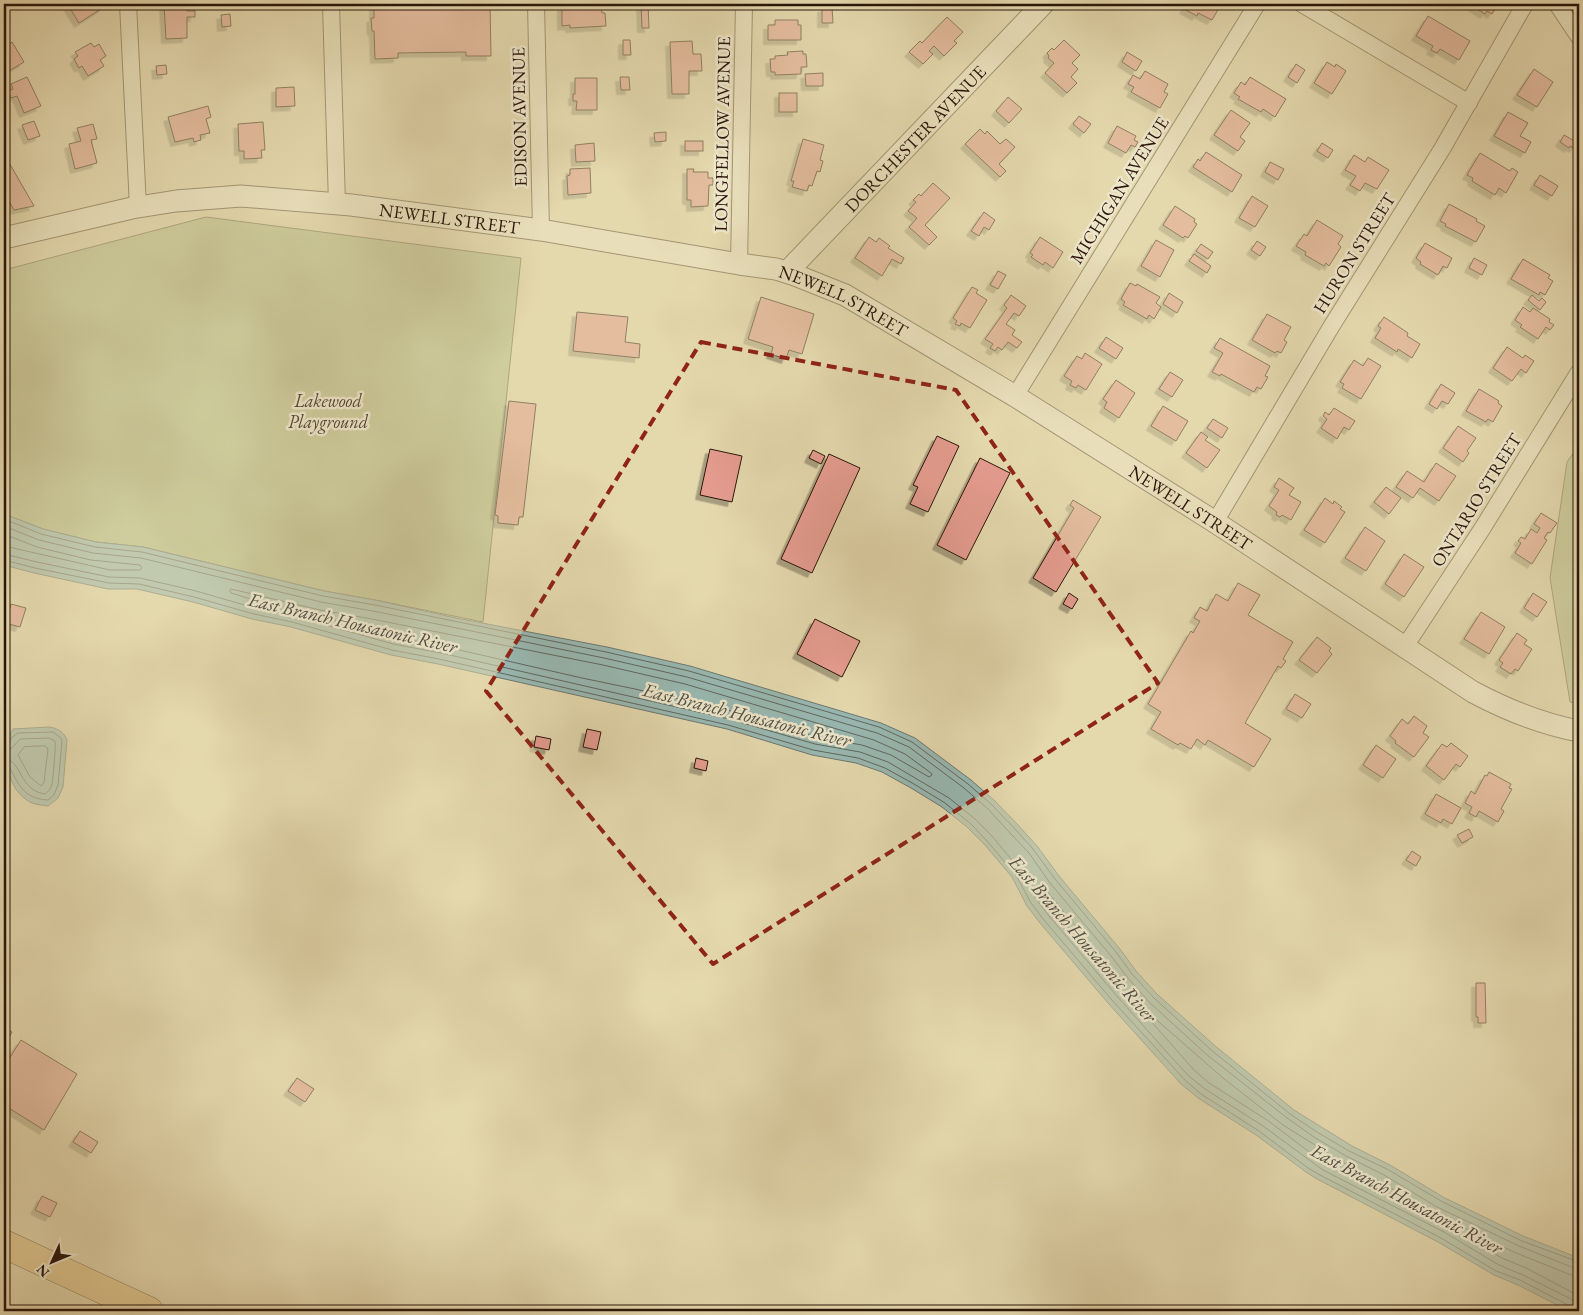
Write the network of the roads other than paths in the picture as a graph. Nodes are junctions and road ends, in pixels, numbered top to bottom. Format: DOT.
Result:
graph roads {
  1 [pos="128,4"];
  2 [pos="331,4"];
  3 [pos="536,4"];
  4 [pos="744,4"];
  5 [pos="1043,4"];
  6 [pos="1257,4"];
  7 [pos="1302,4"];
  8 [pos="1525,4"];
  9 [pos="1557,4"];
  10 [pos="1579,37"];
  11 [pos="1468,102"];
  12 [pos="337,204"];
  13 [pos="138,207"];
  14 [pos="541,230"];
  15 [pos="4,238"];
  16 [pos="740,264"];
  17 [pos="786,272"];
  18 [pos="1579,372"];
  19 [pos="1014,396"];
  20 [pos="1216,522"];
  21 [pos="1404,648"];
  22 [pos="1579,730"];
  23 [pos="4,1244"];
  24 [pos="149,1311"];
  1 -- 13 [label="street"];
  2 -- 12 [label="street"];
  3 -- 14 [label="street, EDISON AVENUE"];
  4 -- 16 [label="street, LONGFELLOW AVENUE"];
  5 -- 17 [label="street, DORCHESTER AVENUE"];
  6 -- 19 [label="street, MICHIGAN AVENUE"];
  7 -- 11 [label="street"];
  8 -- 11 [label="street, HURON STREET"];
  9 -- 10 [label="street"];
  11 -- 20 [label="street, HURON STREET"];
  12 -- 13 [label="street, NEWELL STREET"];
  12 -- 14 [label="street, NEWELL STREET"];
  13 -- 15 [label="street, NEWELL STREET"];
  14 -- 16 [label="street, NEWELL STREET"];
  16 -- 17 [label="street, NEWELL STREET"];
  17 -- 19 [label="street, NEWELL STREET"];
  18 -- 21 [label="street, ONTARIO STREET"];
  19 -- 20 [label="street, NEWELL STREET"];
  20 -- 21 [label="street, NEWELL STREET"];
  21 -- 22 [label="street, NEWELL STREET"];
  23 -- 24 [label="highway"];
}
